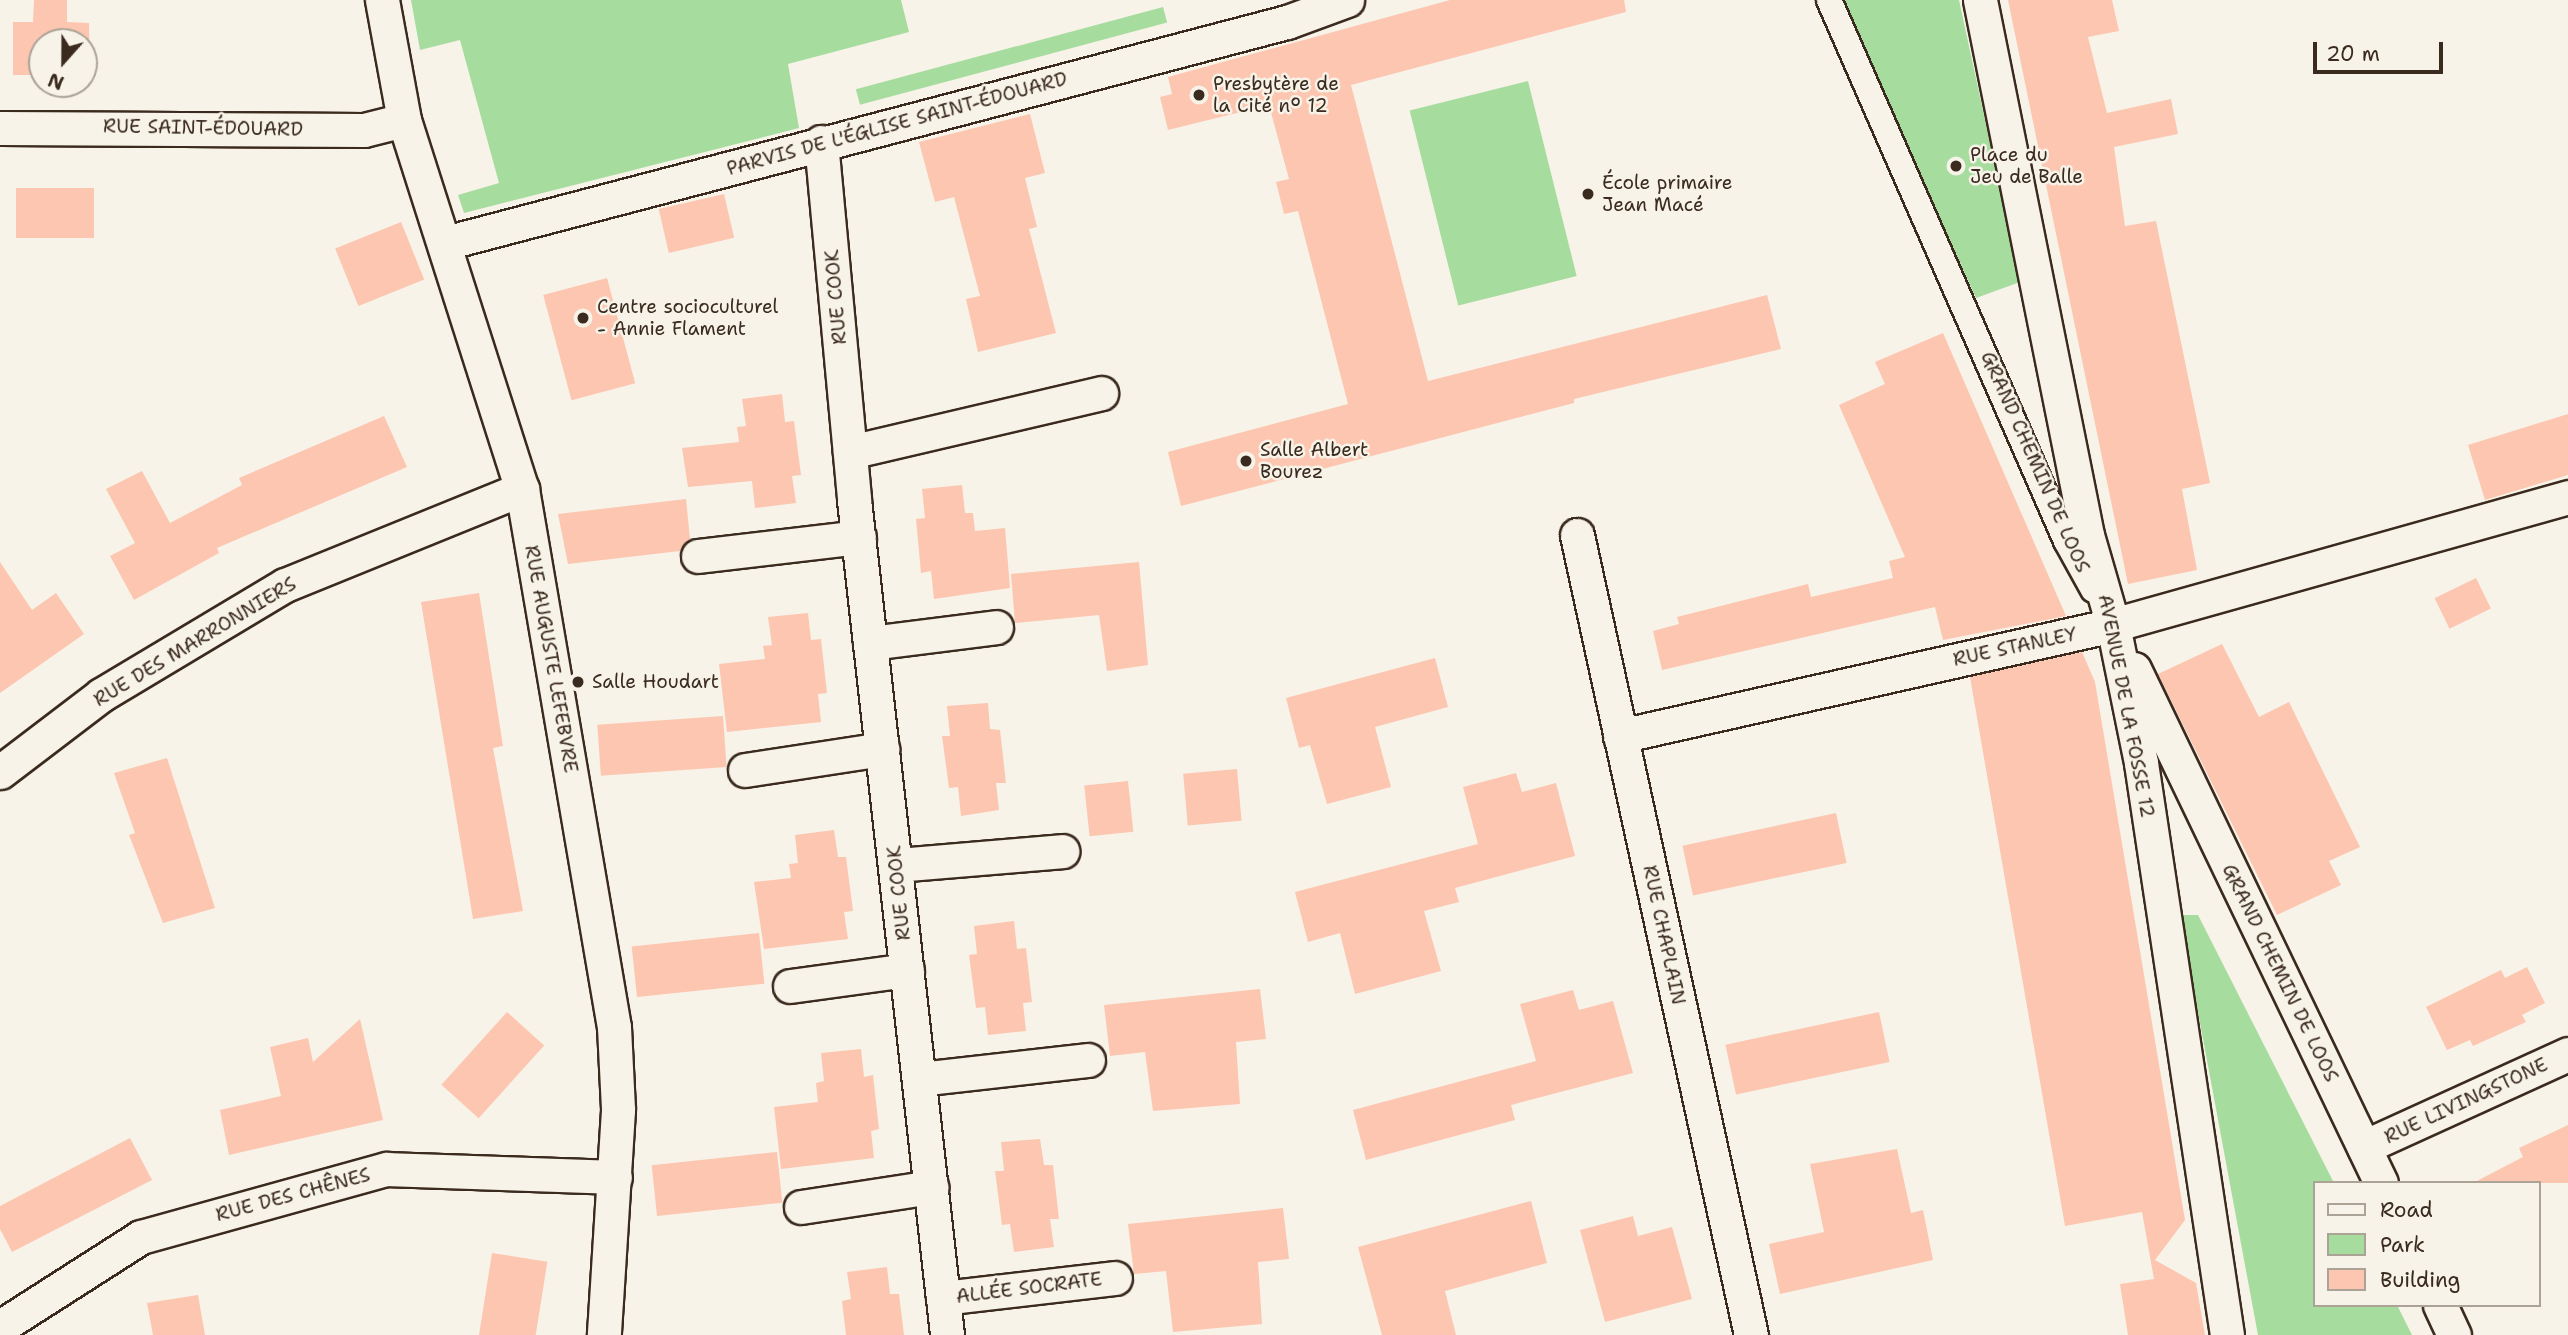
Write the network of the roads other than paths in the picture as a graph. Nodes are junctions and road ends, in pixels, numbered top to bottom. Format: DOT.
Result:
graph roads {
  1 [pos="382,0"];
  2 [pos="1347,0"];
  3 [pos="1829,0"];
  4 [pos="1980,0"];
  5 [pos="404,120"];
  6 [pos="0,128"];
  7 [pos="821,142"];
  8 [pos="445,243"];
  9 [pos="1101,393"];
  10 [pos="850,452"];
  11 [pos="522,489"];
  12 [pos="2568,497"];
  13 [pos="1577,535"];
  14 [pos="859,537"];
  15 [pos="698,556"];
  16 [pos="2113,625"];
  17 [pos="996,627"];
  18 [pos="870,643"];
  19 [pos="1620,736"];
  20 [pos="882,749"];
  21 [pos="745,770"];
  22 [pos="0,772"];
  23 [pos="1062,851"];
  24 [pos="897,865"];
  25 [pos="907,970"];
  26 [pos="790,986"];
  27 [pos="2568,1054"];
  28 [pos="1088,1060"];
  29 [pos="919,1079"];
  30 [pos="2364,1147"];
  31 [pos="615,1177"];
  32 [pos="2380,1181"];
  33 [pos="931,1188"];
  34 [pos="801,1206"];
  35 [pos="1115,1278"];
  36 [pos="943,1298"];
  37 [pos="2441,1307"];
  38 [pos="0,1327"];
  39 [pos="604,1335"];
  40 [pos="947,1335"];
  41 [pos="1751,1335"];
  42 [pos="2227,1335"];
  43 [pos="2454,1335"];
  1 -- 5 [label="street, RUE AUGUSTE LEFEBVRE"];
  2 -- 7 [label="street, PARVIS DE L'ÉGLISE SAINT-ÉDOUARD"];
  3 -- 16 [label="street, GRAND CHEMIN DE LOOS"];
  4 -- 16 [label="street, AVENUE DE LA FOSSE 12"];
  5 -- 6 [label="street, RUE SAINT-ÉDOUARD"];
  5 -- 8 [label="street, RUE AUGUSTE LEFEBVRE"];
  7 -- 8 [label="street, PARVIS DE L'ÉGLISE SAINT-ÉDOUARD"];
  7 -- 10 [label="street, RUE COOK"];
  8 -- 11 [label="street, RUE AUGUSTE LEFEBVRE"];
  9 -- 10 [label="street"];
  10 -- 14 [label="street, RUE COOK"];
  11 -- 22 [label="street, RUE DES MARRONNIERS"];
  11 -- 31 [label="street, RUE AUGUSTE LEFEBVRE"];
  12 -- 16 [label="street, RUE STANLEY"];
  13 -- 19 [label="street, RUE CHAPLAIN"];
  14 -- 15 [label="street"];
  14 -- 18 [label="street, RUE COOK"];
  16 -- 19 [label="street, RUE STANLEY"];
  16 -- 30 [label="street, GRAND CHEMIN DE LOOS"];
  16 -- 42 [label="street, AVENUE DE LA FOSSE 12"];
  17 -- 18 [label="street"];
  18 -- 20 [label="street, RUE COOK"];
  19 -- 41 [label="street, RUE CHAPLAIN"];
  20 -- 21 [label="street"];
  20 -- 24 [label="street, RUE COOK"];
  23 -- 24 [label="street"];
  24 -- 25 [label="street, RUE COOK"];
  25 -- 26 [label="street"];
  25 -- 29 [label="street, RUE COOK"];
  27 -- 30 [label="street, RUE LIVINGSTONE"];
  28 -- 29 [label="street"];
  29 -- 33 [label="street, RUE COOK"];
  30 -- 32 [label="street, GRAND CHEMIN DE LOOS"];
  31 -- 38 [label="street, RUE DES CHÊNES"];
  31 -- 39 [label="street, RUE AUGUSTE LEFEBVRE"];
  33 -- 34 [label="street"];
  33 -- 36 [label="street, RUE COOK"];
  35 -- 36 [label="street, ALLÉE SOCRATE"];
  36 -- 40 [label="street, RUE COOK"];
  37 -- 43 [label="street"];
}
